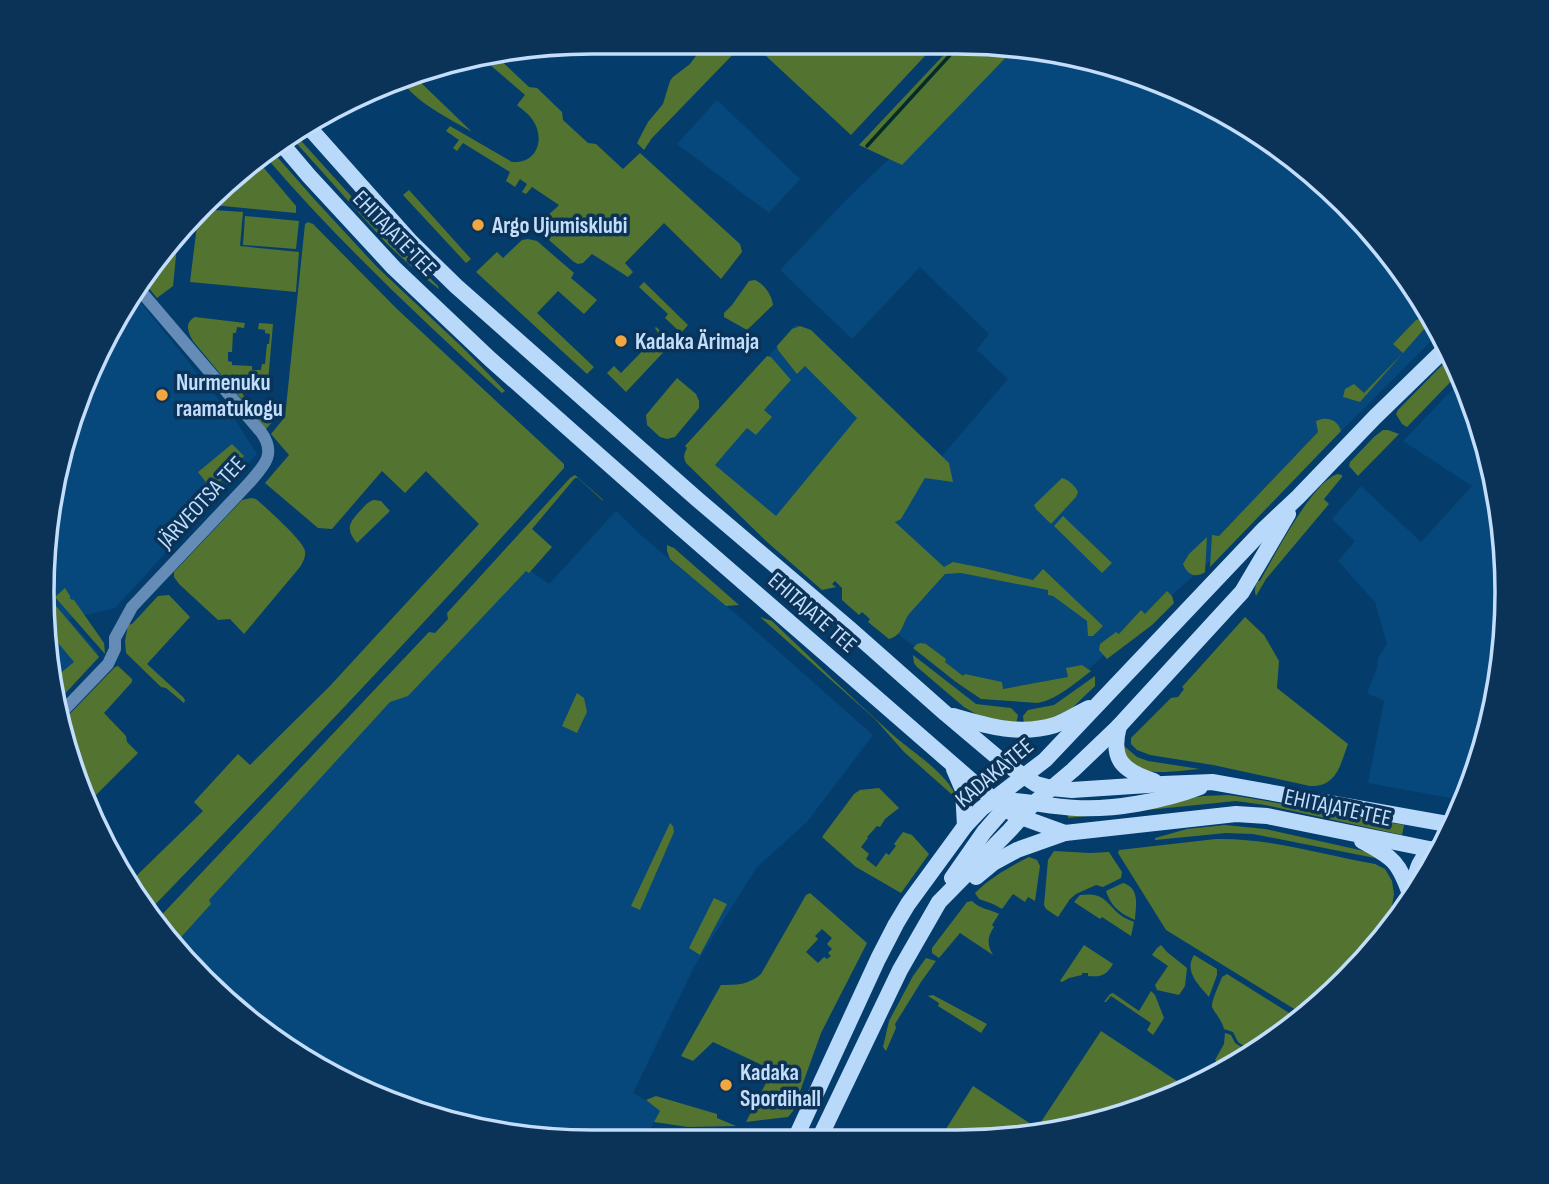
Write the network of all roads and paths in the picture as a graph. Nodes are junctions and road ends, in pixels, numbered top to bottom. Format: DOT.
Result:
graph roads {
  1 [pos="313,132"];
  2 [pos="287,150"];
  3 [pos="144,295"];
  4 [pos="1439,355"];
  5 [pos="1298,497"];
  6 [pos="1097,704"];
  7 [pos="67,707"];
  8 [pos="946,714"];
  9 [pos="1119,726"];
  10 [pos="951,763"];
  11 [pos="1212,782"];
  12 [pos="1163,784"];
  13 [pos="1019,792"];
  14 [pos="1034,803"];
  15 [pos="1021,817"];
  16 [pos="1416,818"];
  17 [pos="1442,823"];
  18 [pos="965,826"];
  19 [pos="1344,832"];
  20 [pos="1065,833"];
  21 [pos="1433,843"];
  22 [pos="1429,849"];
  23 [pos="1427,853"];
  24 [pos="1417,871"];
  25 [pos="1407,886"];
  26 [pos="939,902"];
  27 [pos="811,1105"];
  28 [pos="799,1130"];
  29 [pos="821,1130"];
  30 [pos="824,1130"];
  1 -- 8 [label="main road, EHITAJATE TEE"];
  2 -- 10 [label="main road, EHITAJATE TEE"];
  3 -- 7 [label="street, JÄRVEOTSA TEE"];
  4 -- 5 [label="main road, KADAKA TEE"];
  5 -- 6 [label="main road, KADAKA TEE"];
  5 -- 9 [label="main road, KADAKA TEE"];
  6 -- 8 [label="main road"];
  6 -- 13 [label="main road, KADAKA TEE"];
  8 -- 13 [label="main road, EHITAJATE TEE"];
  9 -- 12 [label="main road"];
  9 -- 13 [label="main road, KADAKA TEE"];
  10 -- 13 [label="main road, EHITAJATE TEE"];
  10 -- 13 [label="main road"];
  10 -- 18 [label="main road"];
  11 -- 12 [label="main road, EHITAJATE TEE"];
  11 -- 14 [label="main road"];
  11 -- 16 [label="main road, EHITAJATE TEE"];
  12 -- 13 [label="main road, EHITAJATE TEE"];
  13 -- 14 [label="main road, KADAKA TEE"];
  13 -- 14 [label="main road"];
  13 -- 15 [label="main road, EHITAJATE TEE"];
  13 -- 18 [label="main road, KADAKA TEE"];
  13 -- 26 [label="main road"];
  14 -- 15 [label="main road, KADAKA TEE"];
  14 -- 20 [label="main road"];
  15 -- 20 [label="main road, EHITAJATE TEE"];
  15 -- 26 [label="main road, KADAKA TEE"];
  16 -- 17 [label="main road, EHITAJATE TEE"];
  16 -- 21 [label="main road"];
  18 -- 27 [label="main road, KADAKA TEE"];
  19 -- 20 [label="main road, EHITAJATE TEE"];
  19 -- 22 [label="main road, EHITAJATE TEE"];
  19 -- 25 [label="main road"];
  20 -- 26 [label="main road"];
  23 -- 24 [label="main road"];
  26 -- 30 [label="main road, KADAKA TEE"];
  27 -- 28 [label="main road, KADAKA TEE"];
  27 -- 29 [label="main road"];
}
